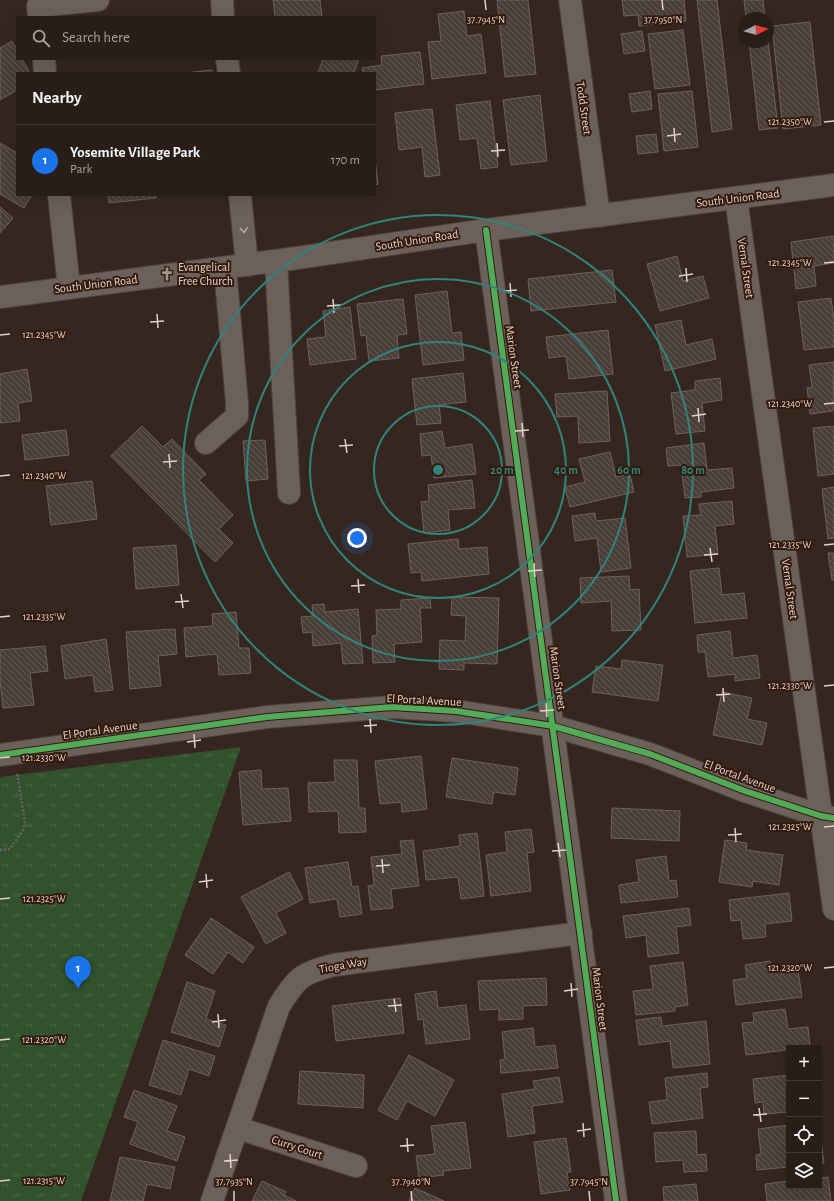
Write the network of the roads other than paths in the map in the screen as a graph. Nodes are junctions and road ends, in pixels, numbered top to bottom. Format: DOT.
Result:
graph roads {
  1 [pos="98,0"];
  2 [pos="222,0"];
  3 [pos="570,0"];
  4 [pos="57,2"];
  5 [pos="39,16"];
  6 [pos="223,16"];
  7 [pos="44,60"];
  8 [pos="227,60"];
  9 [pos="45,72"];
  10 [pos="229,72"];
  11 [pos="834,185"];
  12 [pos="58,196"];
  13 [pos="240,196"];
  14 [pos="736,198"];
  15 [pos="598,216"];
  16 [pos="486,230"];
  17 [pos="276,261"];
  18 [pos="247,265"];
  19 [pos="224,268"];
  20 [pos="68,288"];
  21 [pos="0,297"];
  22 [pos="206,443"];
  23 [pos="289,493"];
  24 [pos="553,726"];
  25 [pos="7,754"];
  26 [pos="828,817"];
  27 [pos="834,909"];
  28 [pos="581,933"];
  29 [pos="238,1128"];
  30 [pos="356,1166"];
  31 [pos="212,1201"];
  32 [pos="616,1201"];
  1 -- 4 [label="street"];
  2 -- 6 [label="street"];
  3 -- 15 [label="street, Todd Street"];
  4 -- 5 [label="street"];
  7 -- 9 [label="street"];
  8 -- 10 [label="street"];
  11 -- 14 [label="street, South Union Road"];
  12 -- 20 [label="street"];
  13 -- 18 [label="street, one-way"];
  14 -- 15 [label="street, South Union Road"];
  14 -- 26 [label="street, Vernal Street"];
  15 -- 16 [label="street, South Union Road"];
  16 -- 17 [label="street, South Union Road"];
  16 -- 24 [label="street, Marion Street"];
  17 -- 18 [label="street, South Union Road"];
  17 -- 23 [label="street"];
  18 -- 19 [label="street, South Union Road"];
  19 -- 20 [label="street, South Union Road"];
  19 -- 22 [label="street"];
  20 -- 21 [label="street, South Union Road"];
  24 -- 25 [label="street, El Portal Avenue"];
  24 -- 26 [label="street, El Portal Avenue"];
  24 -- 28 [label="street, Marion Street"];
  26 -- 27 [label="street, Vernal Street"];
  28 -- 29 [label="street, Tioga Way"];
  28 -- 32 [label="street, Marion Street"];
  29 -- 30 [label="street, Curry Court"];
  29 -- 31 [label="street, Tioga Way"];
}
